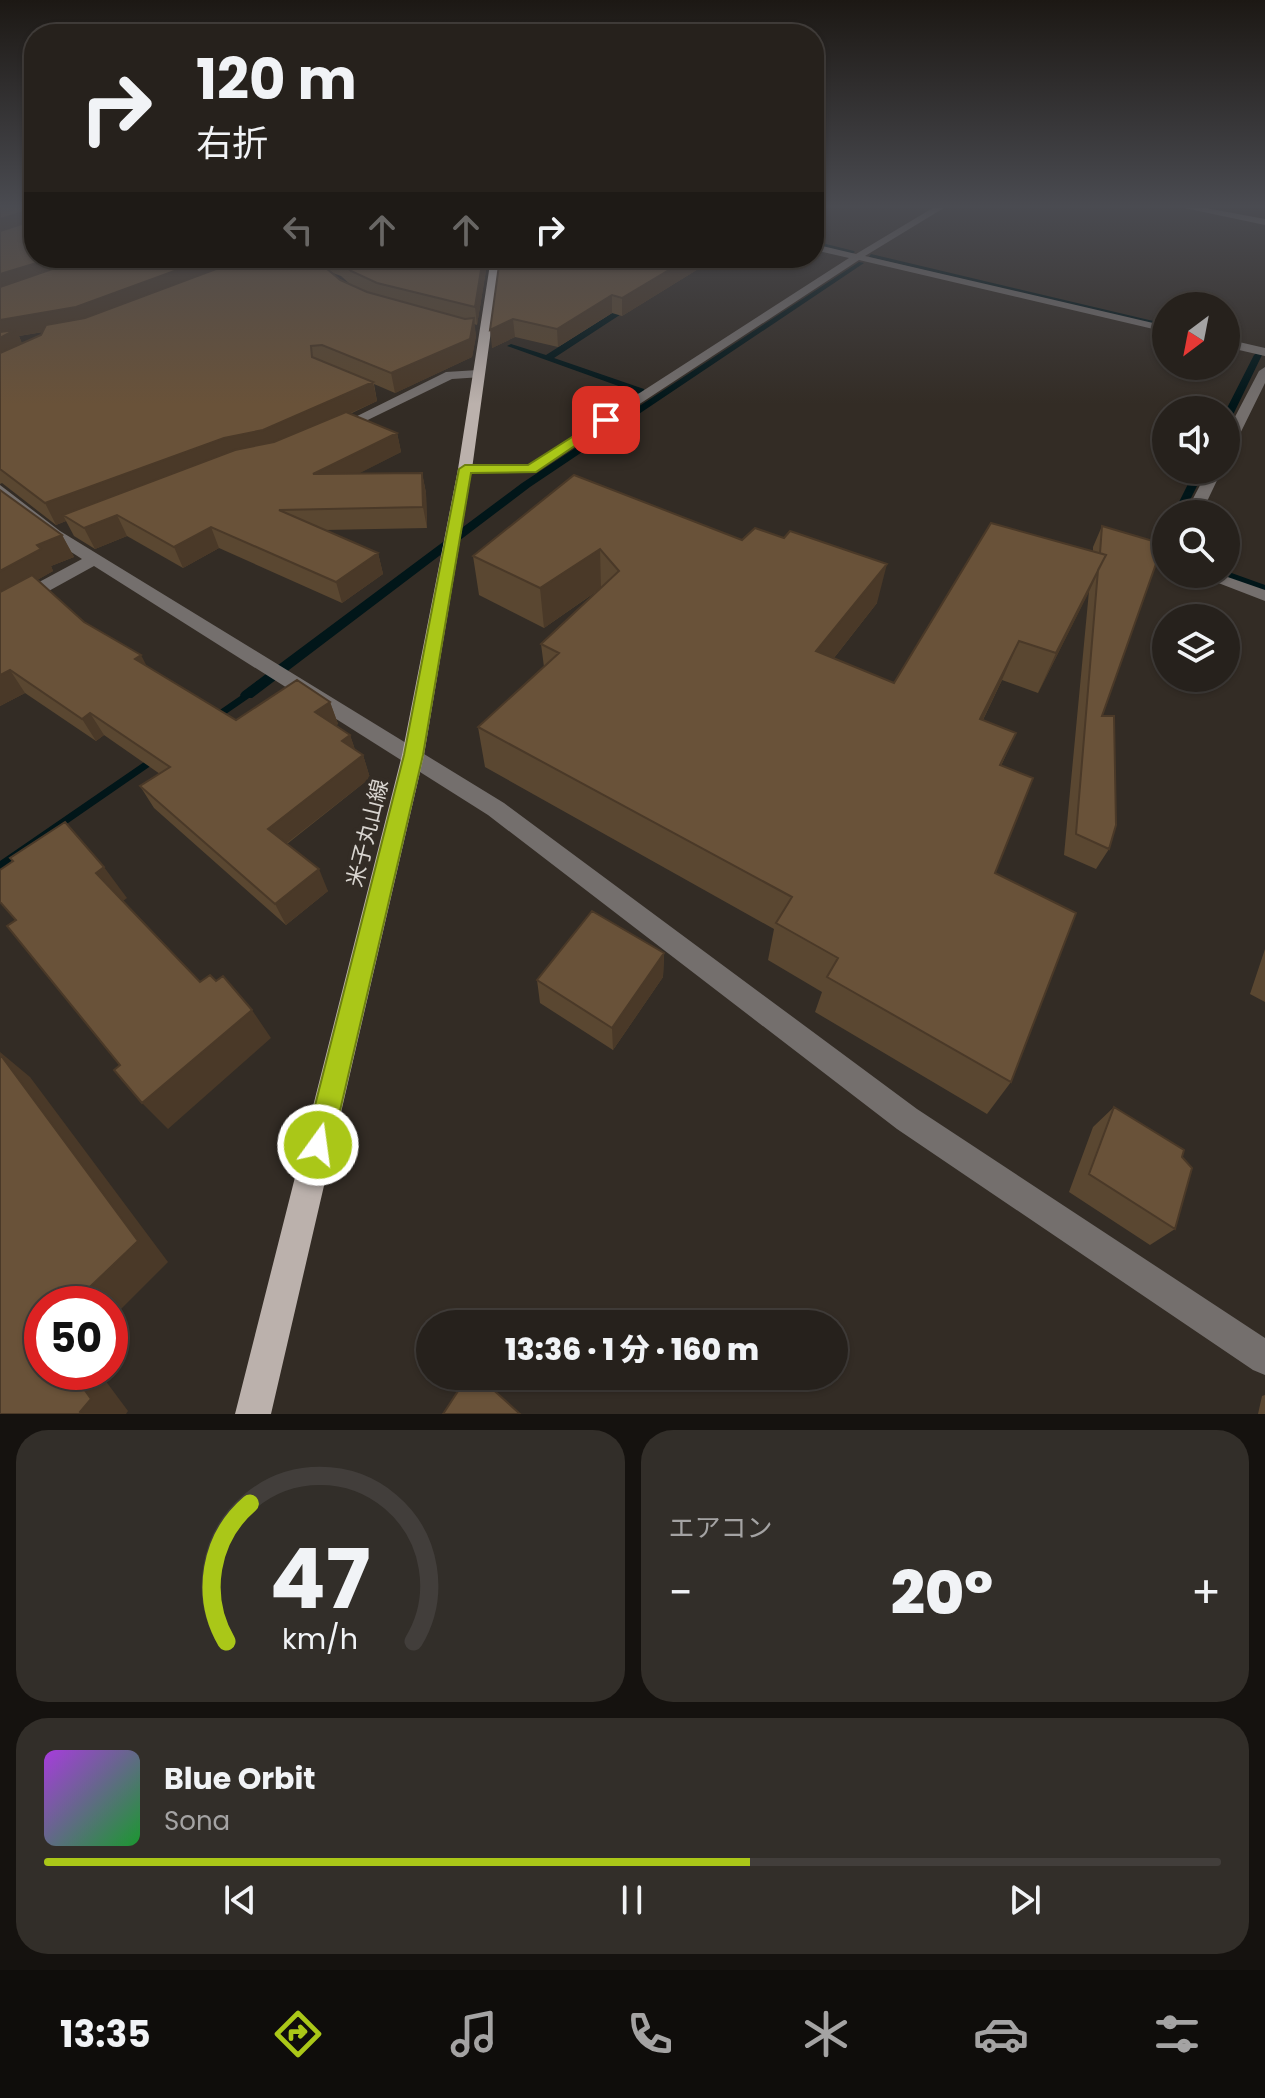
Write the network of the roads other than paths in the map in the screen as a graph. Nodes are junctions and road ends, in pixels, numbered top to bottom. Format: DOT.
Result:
graph roads {
  1 [pos="492,272"];
  2 [pos="834,272"];
  3 [pos="921,272"];
  4 [pos="1152,326"];
  5 [pos="1240,346"];
  6 [pos="1265,352"];
  7 [pos="1265,371"];
  8 [pos="478,374"];
  9 [pos="1240,420"];
  10 [pos="328,434"];
  11 [pos="465,469"];
  12 [pos="0,490"];
  13 [pos="94,559"];
  14 [pos="1240,587"];
  15 [pos="1265,596"];
  16 [pos="4,609"];
  17 [pos="413,755"];
  18 [pos="1265,1358"];
  19 [pos="253,1414"];
  1 -- 8 [label="main road, 米子丸山線"];
  2 -- 11 [label="street"];
  3 -- 4 [label="street"];
  5 -- 6 [label="street"];
  7 -- 9 [label="street"];
  8 -- 10 [label="street"];
  8 -- 11 [label="main road, 米子丸山線"];
  11 -- 17 [label="main road, 米子丸山線"];
  12 -- 13 [label="street"];
  13 -- 16 [label="street"];
  13 -- 17 [label="street"];
  14 -- 15 [label="street"];
  17 -- 18 [label="street"];
  17 -- 19 [label="main road, 米子丸山線"];
}
